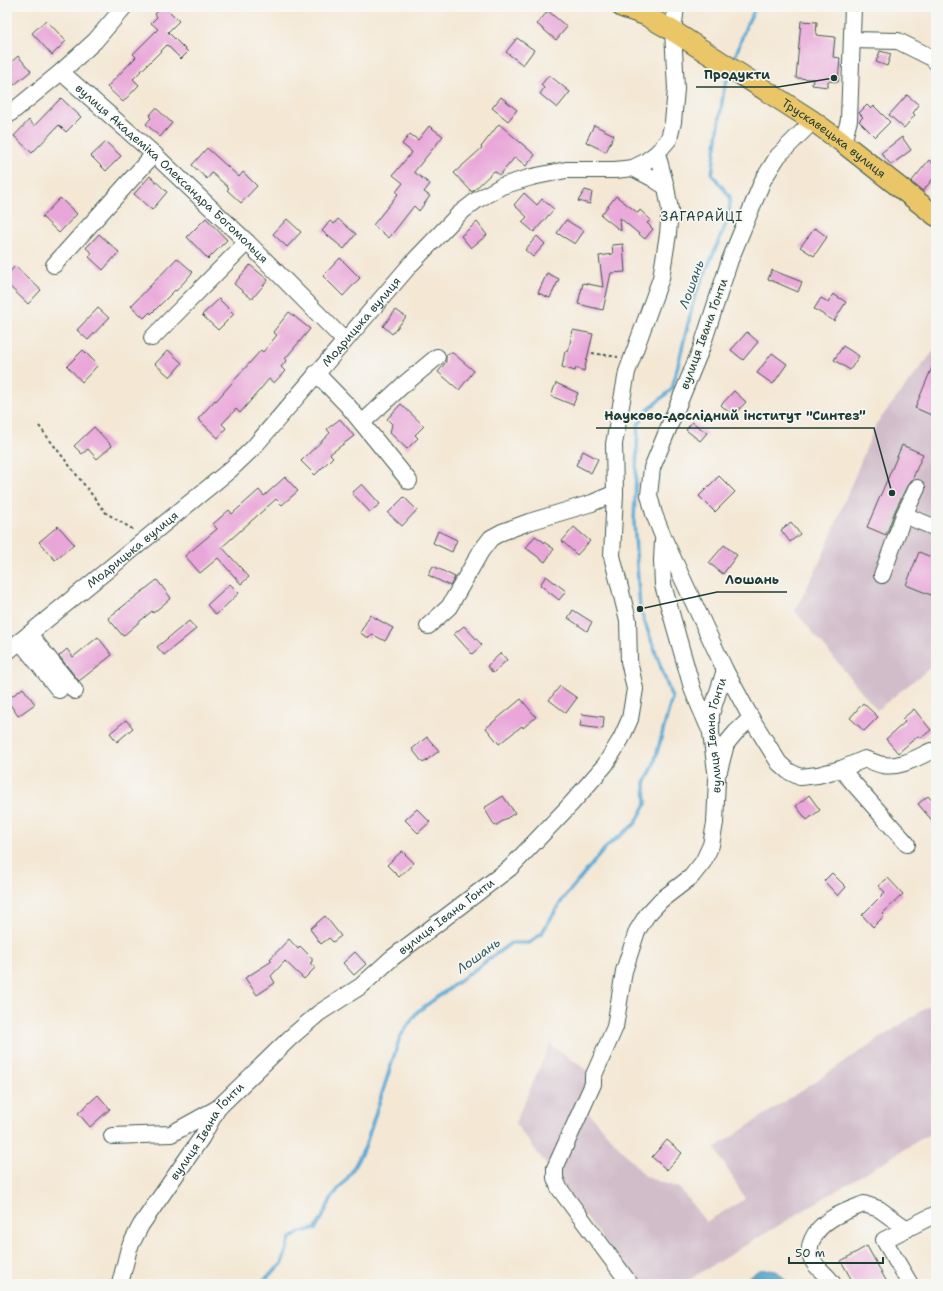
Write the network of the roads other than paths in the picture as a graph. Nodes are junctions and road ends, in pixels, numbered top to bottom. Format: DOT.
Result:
graph roads {
  1 [pos="124,7"];
  2 [pos="622,7"];
  3 [pos="676,7"];
  4 [pos="853,7"];
  5 [pos="673,31"];
  6 [pos="852,40"];
  7 [pos="936,62"];
  8 [pos="61,72"];
  9 [pos="7,116"];
  10 [pos="813,121"];
  11 [pos="843,143"];
  12 [pos="657,153"];
  13 [pos="154,154"];
  14 [pos="634,168"];
  15 [pos="666,187"];
  16 [pos="936,216"];
  17 [pos="247,242"];
  18 [pos="54,265"];
  19 [pos="152,338"];
  20 [pos="345,341"];
  21 [pos="437,357"];
  22 [pos="316,373"];
  23 [pos="362,423"];
  24 [pos="409,481"];
  25 [pos="917,488"];
  26 [pos="615,493"];
  27 [pos="904,515"];
  28 [pos="936,528"];
  29 [pos="664,539"];
  30 [pos="882,575"];
  31 [pos="428,626"];
  32 [pos="25,638"];
  33 [pos="7,652"];
  34 [pos="724,670"];
  35 [pos="59,690"];
  36 [pos="75,691"];
  37 [pos="752,718"];
  38 [pos="711,733"];
  39 [pos="931,751"];
  40 [pos="841,769"];
  41 [pos="717,779"];
  42 [pos="907,844"];
  43 [pos="218,1108"];
  44 [pos="112,1136"];
  45 [pos="936,1214"];
  46 [pos="907,1228"];
  47 [pos="120,1284"];
  48 [pos="630,1284"];
  49 [pos="833,1284"];
  50 [pos="910,1284"];
  1 -- 8 [label="street"];
  2 -- 5 [label="main road, Трускавецька вулиця"];
  3 -- 5 [label="street, Модрицька вулиця"];
  4 -- 6 [label="street"];
  5 -- 10 [label="main road, Трускавецька вулиця"];
  5 -- 12 [label="street, Модрицька вулиця"];
  6 -- 7 [label="street"];
  6 -- 11 [label="street"];
  8 -- 9 [label="street"];
  8 -- 13 [label="street, вулиця Академіка Олександра Богомольця"];
  10 -- 11 [label="main road, Трускавецька вулиця"];
  10 -- 29 [label="street, вулиця Івана Ґонти"];
  11 -- 16 [label="main road, Трускавецька вулиця"];
  12 -- 14 [label="street, Модрицька вулиця"];
  12 -- 15 [label="street, вулиця Івана Ґонти"];
  13 -- 17 [label="street, вулиця Академіка Олександра Богомольця"];
  13 -- 18 [label="street"];
  14 -- 15 [label="street"];
  14 -- 20 [label="street, Модрицька вулиця"];
  15 -- 26 [label="street, вулиця Івана Ґонти"];
  17 -- 19 [label="street"];
  17 -- 20 [label="street, вулиця Академіка Олександра Богомольця"];
  20 -- 22 [label="street, Модрицька вулиця"];
  21 -- 23 [label="street"];
  22 -- 23 [label="street"];
  22 -- 32 [label="street, Модрицька вулиця"];
  23 -- 24 [label="street"];
  25 -- 27 [label="street"];
  26 -- 31 [label="street"];
  26 -- 43 [label="street, вулиця Івана Ґонти"];
  27 -- 28 [label="street"];
  27 -- 30 [label="street"];
  29 -- 34 [label="street, вулиця Івана Ґонти"];
  29 -- 38 [label="street"];
  32 -- 33 [label="street, Модрицька вулиця"];
  32 -- 35 [label="street"];
  32 -- 36 [label="street"];
  34 -- 37 [label="street, вулиця Івана Ґонти"];
  34 -- 38 [label="street, вулиця Івана Ґонти"];
  37 -- 40 [label="street, вулиця Івана Ґонти"];
  37 -- 41 [label="street"];
  38 -- 41 [label="street, вулиця Івана Ґонти"];
  39 -- 40 [label="street, вулиця Івана Ґонти"];
  40 -- 42 [label="street"];
  41 -- 48 [label="street, вулиця Івана Ґонти"];
  43 -- 44 [label="street"];
  43 -- 47 [label="street, вулиця Івана Ґонти"];
  45 -- 46 [label="street"];
  46 -- 49 [label="street"];
  46 -- 50 [label="street"];
}
